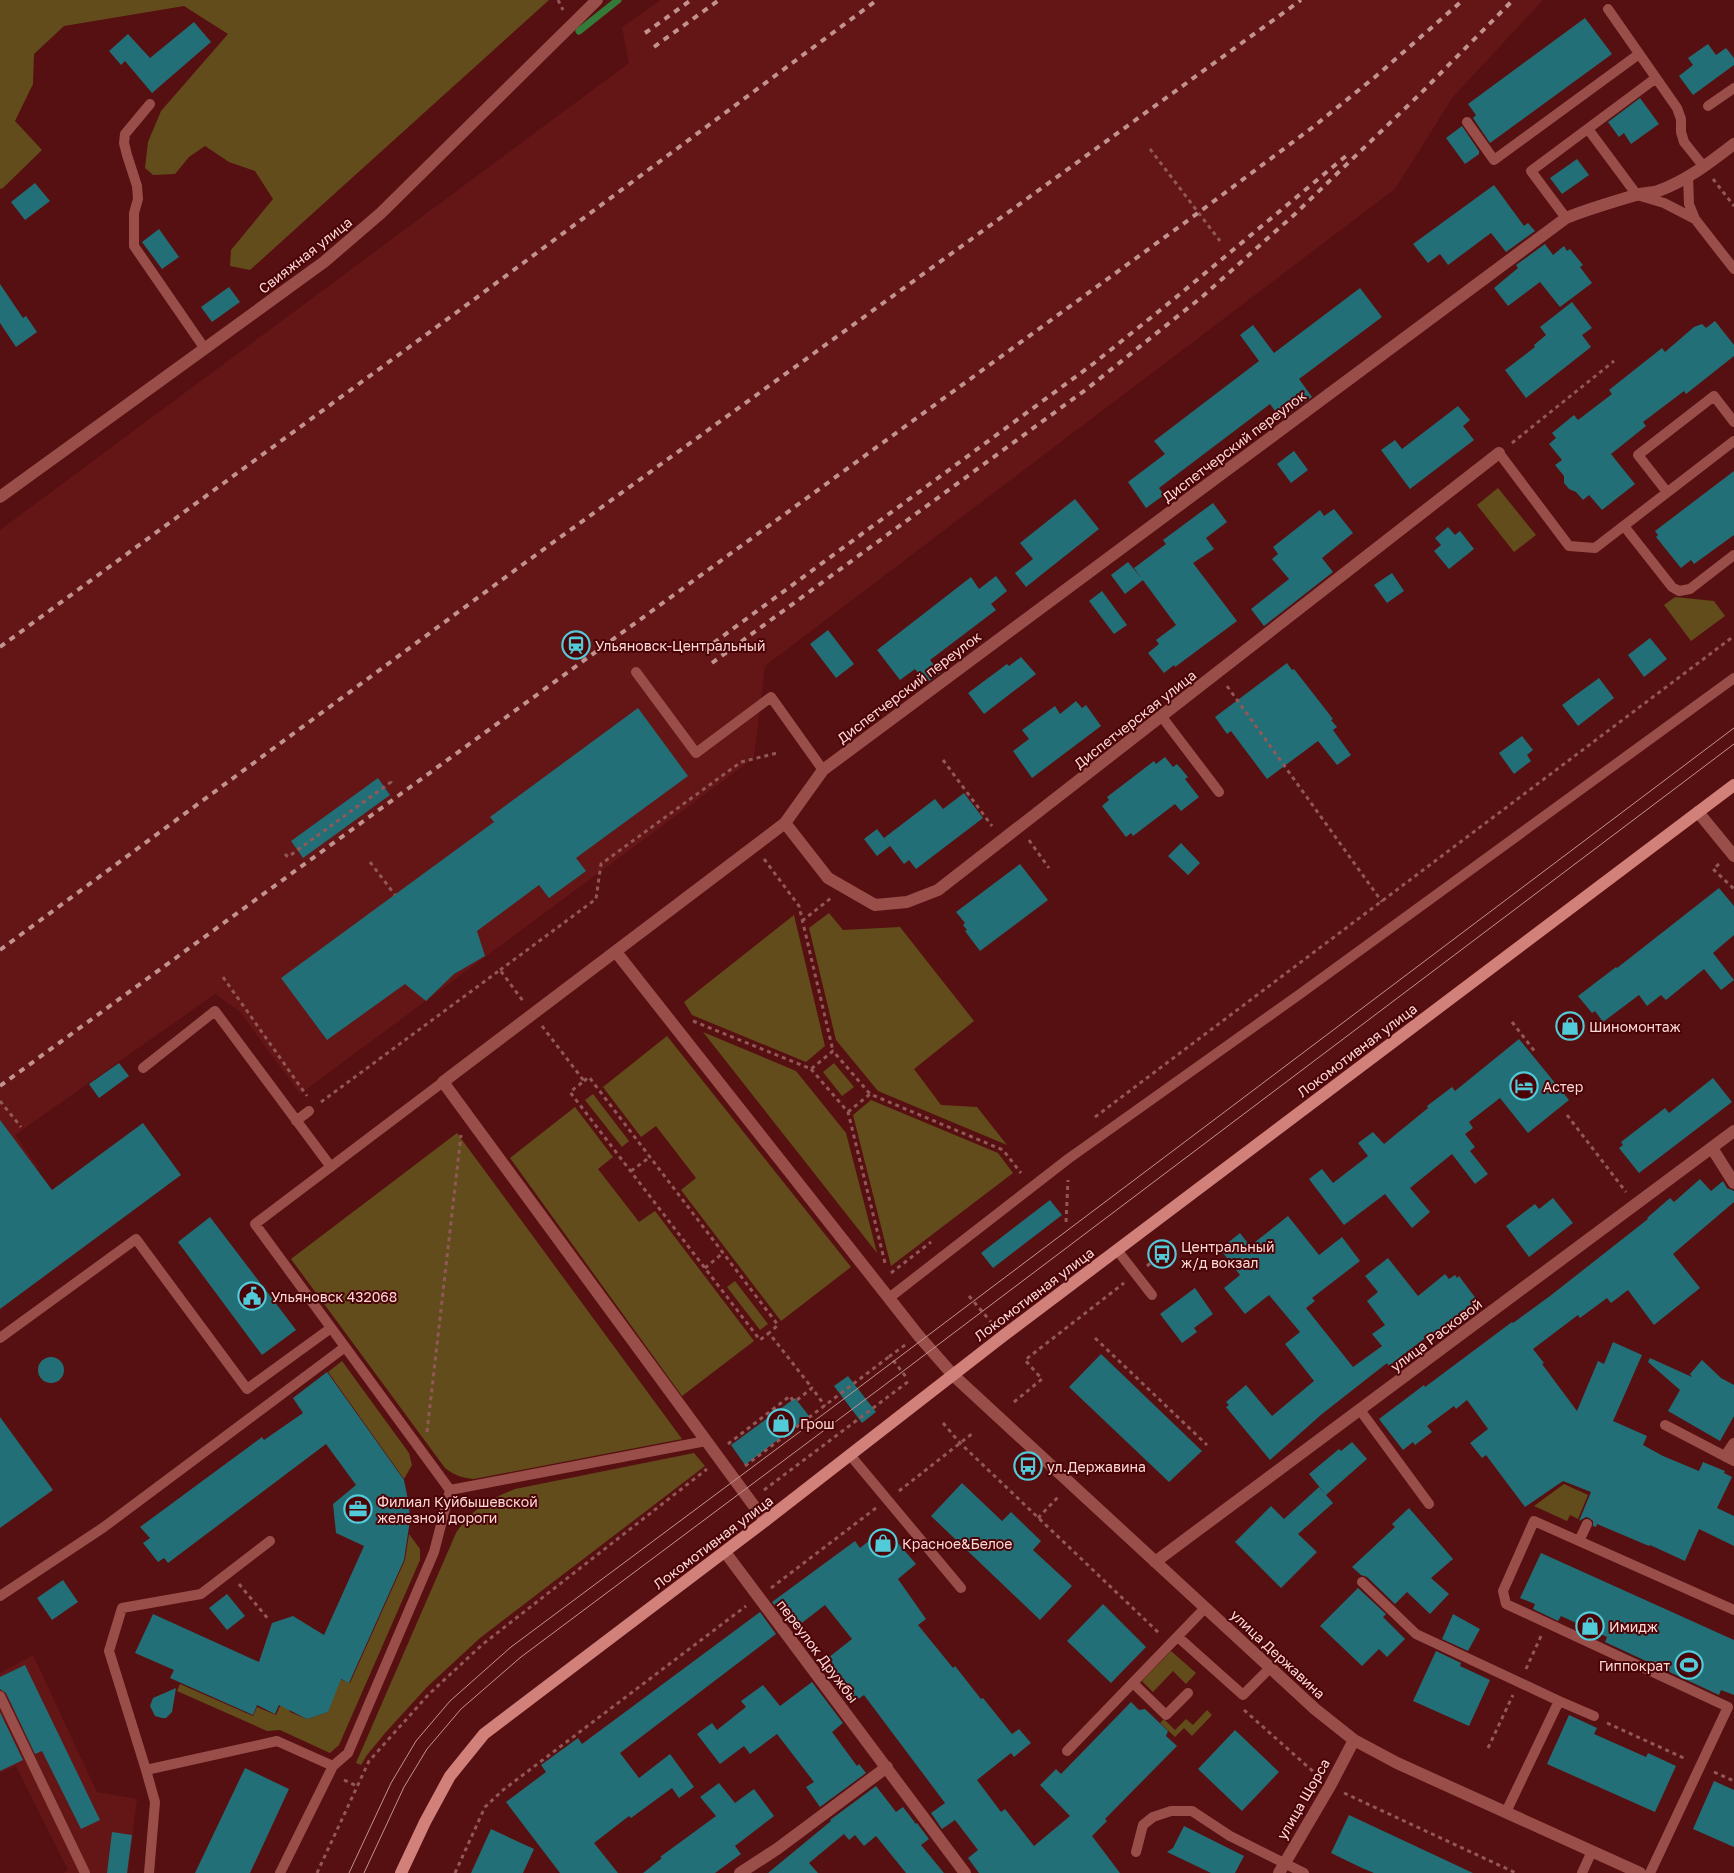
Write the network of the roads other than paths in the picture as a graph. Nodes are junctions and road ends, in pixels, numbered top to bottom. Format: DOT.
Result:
graph roads {
  1 [pos="597,0"];
  2 [pos="1608,9"];
  3 [pos="1639,54"];
  4 [pos="1656,78"];
  5 [pos="1734,88"];
  6 [pos="150,104"];
  7 [pos="1708,106"];
  8 [pos="1467,122"];
  9 [pos="1588,129"];
  10 [pos="1734,144"];
  11 [pos="1704,167"];
  12 [pos="1688,176"];
  13 [pos="1637,195"];
  14 [pos="1566,218"];
  15 [pos="1695,219"];
  16 [pos="1734,269"];
  17 [pos="205,349"];
  18 [pos="1734,422"];
  19 [pos="1734,441"];
  20 [pos="1499,453"];
  21 [pos="1667,492"];
  22 [pos="0,497"];
  23 [pos="1624,526"];
  24 [pos="1734,555"];
  25 [pos="636,672"];
  26 [pos="1734,678"];
  27 [pos="1162,717"];
  28 [pos="824,770"];
  29 [pos="1734,785"];
  30 [pos="1219,792"];
  31 [pos="1698,812"];
  32 [pos="785,823"];
  33 [pos="1734,856"];
  34 [pos="616,952"];
  35 [pos="143,1068"];
  36 [pos="443,1082"];
  37 [pos="312,1109"];
  38 [pos="296,1121"];
  39 [pos="1734,1131"];
  40 [pos="1712,1148"];
  41 [pos="332,1167"];
  42 [pos="1734,1183"];
  43 [pos="1117,1250"];
  44 [pos="1152,1295"];
  45 [pos="888,1298"];
  46 [pos="331,1328"];
  47 [pos="0,1338"];
  48 [pos="345,1347"];
  49 [pos="953,1375"];
  50 [pos="1360,1410"];
  51 [pos="1664,1425"];
  52 [pos="706,1441"];
  53 [pos="1734,1444"];
  54 [pos="850,1455"];
  55 [pos="1730,1458"];
  56 [pos="450,1490"];
  57 [pos="1429,1504"];
  58 [pos="765,1522"];
  59 [pos="1587,1524"];
  60 [pos="270,1541"];
  61 [pos="1579,1541"];
  62 [pos="725,1552"];
  63 [pos="1155,1562"];
  64 [pos="1362,1582"];
  65 [pos="961,1588"];
  66 [pos="0,1596"];
  67 [pos="1205,1608"];
  68 [pos="1734,1610"];
  69 [pos="1178,1637"];
  70 [pos="1270,1668"];
  71 [pos="1133,1683"];
  72 [pos="1188,1693"];
  73 [pos="0,1696"];
  74 [pos="1559,1701"];
  75 [pos="1594,1716"];
  76 [pos="1354,1740"];
  77 [pos="1067,1751"];
  78 [pos="333,1766"];
  79 [pos="887,1767"];
  80 [pos="146,1770"];
  81 [pos="1506,1812"];
  82 [pos="1136,1852"];
  83 [pos="1592,1852"];
  84 [pos="1282,1867"];
  85 [pos="85,1873"];
  86 [pos="149,1873"];
  87 [pos="280,1873"];
  88 [pos="402,1873"];
  89 [pos="740,1873"];
  90 [pos="965,1873"];
  91 [pos="1304,1873"];
  92 [pos="1582,1873"];
  93 [pos="1640,1873"];
  94 [pos="1650,1873"];
  1 -- 17 [label="street, Свияжная улица"];
  2 -- 3 [label="lane"];
  3 -- 4 [label="lane"];
  3 -- 8 [label="lane"];
  4 -- 9 [label="lane"];
  4 -- 11 [label="lane"];
  5 -- 7 [label="lane"];
  6 -- 17 [label="lane"];
  9 -- 13 [label="lane"];
  9 -- 14 [label="lane"];
  10 -- 11 [label="street, Диспетчерский переулок"];
  11 -- 12 [label="street, Диспетчерский переулок"];
  12 -- 13 [label="street, Диспетчерский переулок"];
  12 -- 15 [label="lane"];
  13 -- 14 [label="street, Диспетчерский переулок"];
  13 -- 15 [label="lane"];
  14 -- 28 [label="street, Диспетчерский переулок"];
  15 -- 16 [label="lane"];
  17 -- 22 [label="street, Свияжная улица"];
  18 -- 21 [label="lane"];
  19 -- 21 [label="lane"];
  20 -- 23 [label="lane"];
  20 -- 27 [label="street, Диспетчерская улица"];
  21 -- 23 [label="lane"];
  23 -- 24 [label="lane"];
  25 -- 28 [label="lane"];
  26 -- 45 [label="lane"];
  27 -- 30 [label="lane"];
  27 -- 32 [label="street, Диспетчерская улица"];
  28 -- 32 [label="street, Диспетчерский переулок"];
  29 -- 31 [label="main road, Локомотивная улица"];
  31 -- 33 [label="street"];
  31 -- 43 [label="main road, Локомотивная улица"];
  32 -- 34 [label="street, Диспетчерский переулок"];
  34 -- 36 [label="street, Диспетчерский переулок"];
  34 -- 45 [label="street, улица Державина"];
  35 -- 38 [label="lane"];
  36 -- 41 [label="lane"];
  36 -- 52 [label="street"];
  37 -- 38 [label="lane"];
  38 -- 41 [label="lane"];
  39 -- 40 [label="street, улица Расковой"];
  40 -- 42 [label="street"];
  40 -- 50 [label="street, улица Расковой"];
  41 -- 46 [label="lane"];
  43 -- 44 [label="lane"];
  43 -- 49 [label="main road, Локомотивная улица"];
  45 -- 49 [label="street, улица Державина"];
  46 -- 47 [label="lane"];
  46 -- 48 [label="lane"];
  48 -- 56 [label="lane"];
  48 -- 66 [label="lane"];
  49 -- 54 [label="main road, Локомотивная улица"];
  49 -- 63 [label="street, улица Державина"];
  50 -- 57 [label="lane"];
  50 -- 63 [label="street, улица Расковой"];
  51 -- 55 [label="lane"];
  52 -- 56 [label="lane"];
  52 -- 58 [label="street"];
  53 -- 55 [label="street"];
  54 -- 58 [label="main road, Локомотивная улица"];
  54 -- 65 [label="lane"];
  56 -- 78 [label="lane"];
  58 -- 62 [label="main road, Локомотивная улица"];
  59 -- 61 [label="lane"];
  60 -- 80 [label="lane"];
  61 -- 68 [label="lane"];
  61 -- 94 [label="lane"];
  62 -- 79 [label="street, переулок Дружбы"];
  62 -- 88 [label="main road, Локомотивная улица"];
  63 -- 67 [label="street, улица Державина"];
  64 -- 74 [label="lane"];
  67 -- 69 [label="lane"];
  67 -- 70 [label="street, улица Державина"];
  69 -- 70 [label="lane"];
  69 -- 71 [label="lane"];
  70 -- 76 [label="street, улица Державина"];
  71 -- 72 [label="lane"];
  71 -- 77 [label="lane"];
  73 -- 85 [label="lane"];
  74 -- 75 [label="lane"];
  74 -- 81 [label="lane"];
  76 -- 81 [label="street, улица Державина"];
  76 -- 84 [label="street, улица Щорса"];
  78 -- 80 [label="lane"];
  78 -- 87 [label="lane"];
  79 -- 89 [label="street"];
  79 -- 90 [label="street, переулок Дружбы"];
  80 -- 86 [label="lane"];
  81 -- 83 [label="street, улица Державина"];
  82 -- 84 [label="lane"];
  83 -- 92 [label="lane"];
  83 -- 93 [label="street, улица Державина"];
  84 -- 91 [label="lane"];
}
